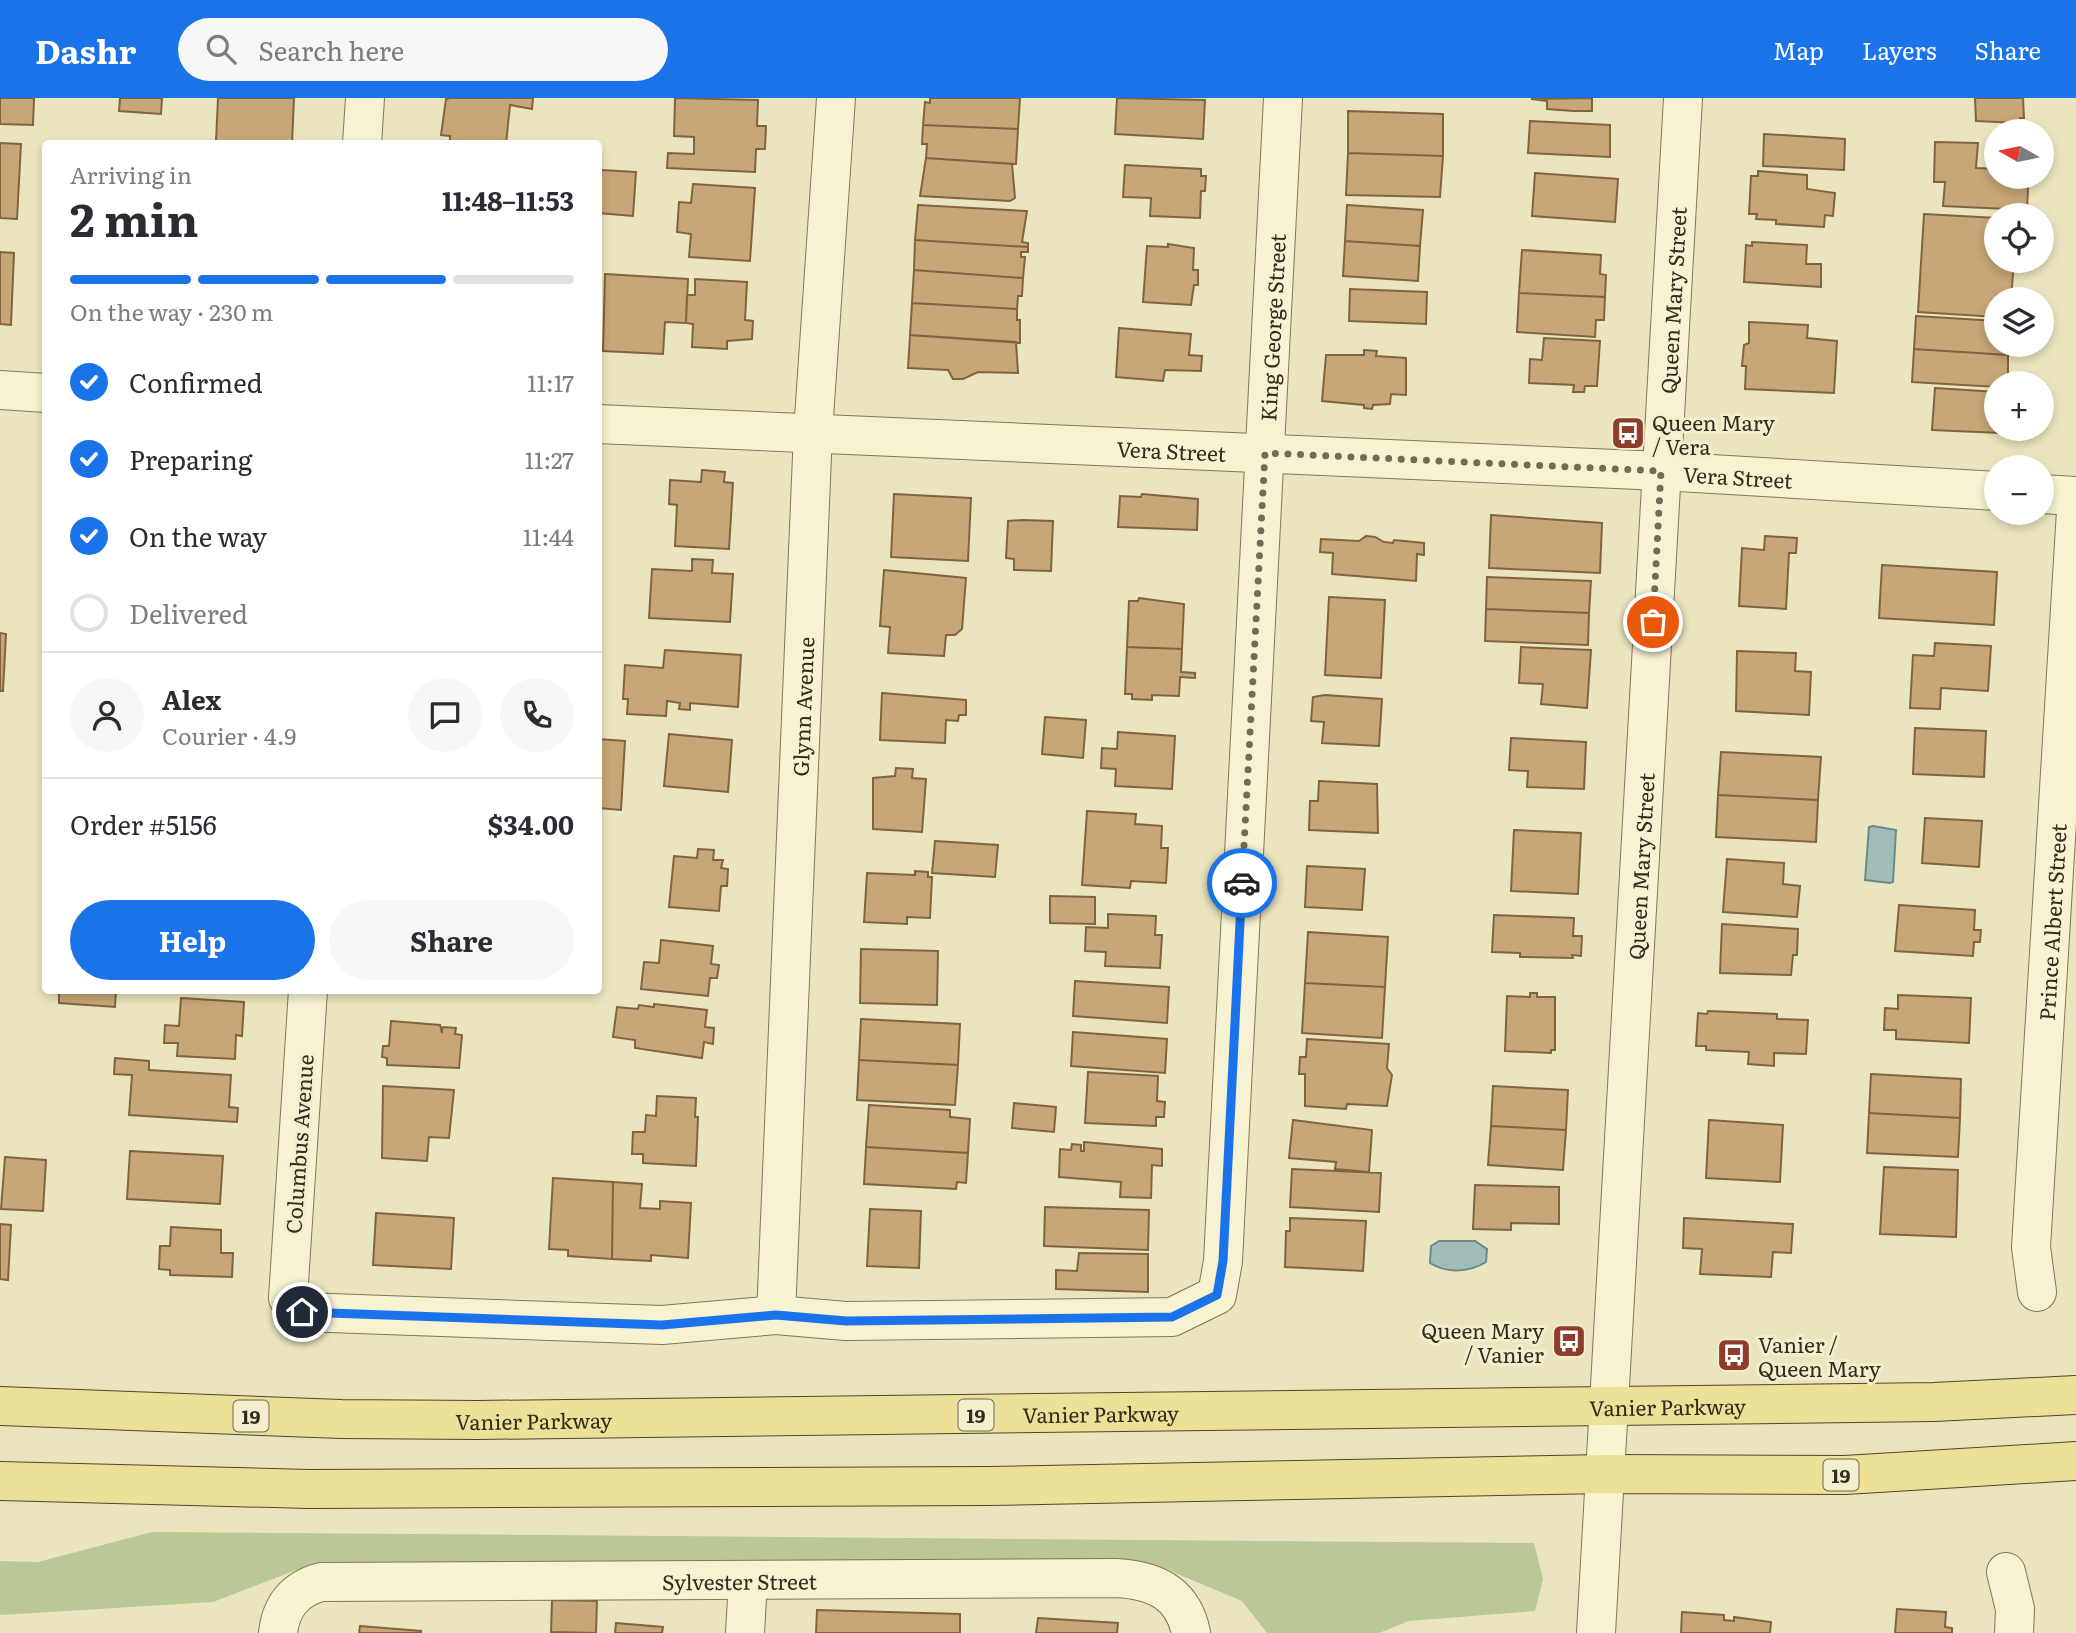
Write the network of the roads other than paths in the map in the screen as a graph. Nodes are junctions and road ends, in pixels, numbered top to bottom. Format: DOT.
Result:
graph roads {
  1 [pos="365,98"];
  2 [pos="836,98"];
  3 [pos="1283,98"];
  4 [pos="1684,98"];
  5 [pos="362,140"];
  6 [pos="0,390"];
  7 [pos="42,393"];
  8 [pos="602,424"];
  9 [pos="813,432"];
  10 [pos="1265,453"];
  11 [pos="1661,471"];
  12 [pos="1984,490"];
  13 [pos="2054,495"];
  14 [pos="2076,496"];
  15 [pos="2076,511"];
  16 [pos="308,994"];
  17 [pos="2037,1292"];
  18 [pos="776,1315"];
  19 [pos="0,1388"];
  20 [pos="2076,1395"];
  21 [pos="0,1406"];
  22 [pos="1611,1406"];
  23 [pos="162,1413"];
  24 [pos="2076,1461"];
  25 [pos="1605,1474"];
  26 [pos="0,1481"];
  27 [pos="2006,1572"];
  28 [pos="748,1580"];
  29 [pos="284,1617"];
  30 [pos="1188,1623"];
  31 [pos="745,1633"];
  32 [pos="1596,1633"];
  33 [pos="2014,1633"];
  1 -- 5 [label="street"];
  2 -- 9 [label="street, Glynn Avenue"];
  3 -- 10 [label="street, King George Street"];
  4 -- 11 [label="street, Queen Mary Street"];
  6 -- 7 [label="street"];
  8 -- 9 [label="street, Vera Street"];
  9 -- 10 [label="street, Vera Street"];
  9 -- 18 [label="street, Glynn Avenue"];
  10 -- 11 [label="street, Vera Street"];
  10 -- 18 [label="street, King George Street"];
  11 -- 12 [label="street, Vera Street"];
  11 -- 22 [label="street, Queen Mary Street"];
  13 -- 14 [label="street"];
  15 -- 17 [label="street, Prince Albert Street"];
  16 -- 18 [label="street, Columbus Avenue"];
  19 -- 23 [label="main road"];
  20 -- 22 [label="main road, Vanier Parkway / 19"];
  21 -- 23 [label="main road, Vanier Parkway / 19"];
  22 -- 23 [label="main road, Vanier Parkway / 19"];
  22 -- 25 [label="street, Queen Mary Street"];
  24 -- 25 [label="main road, 19"];
  25 -- 26 [label="main road, 19"];
  25 -- 32 [label="street, Queen Mary Street"];
  27 -- 33 [label="street"];
  28 -- 29 [label="street, Sylvester Street"];
  28 -- 30 [label="street, Sylvester Street"];
  28 -- 31 [label="street"];
}
